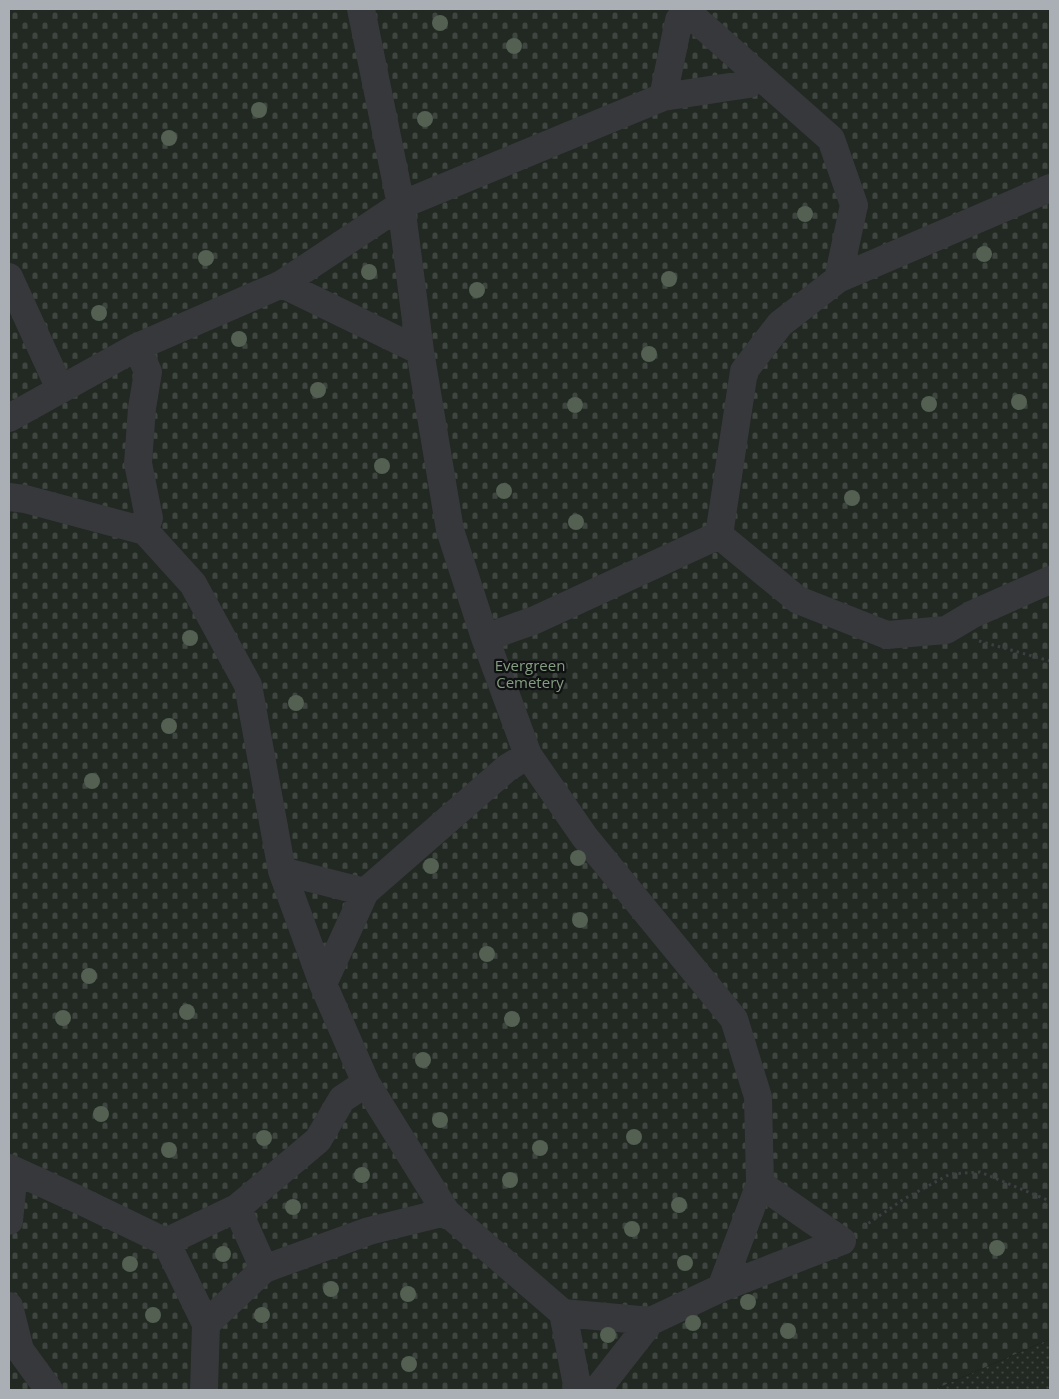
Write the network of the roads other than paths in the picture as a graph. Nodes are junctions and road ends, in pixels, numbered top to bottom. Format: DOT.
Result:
graph roads {
  1 [pos="361,9"];
  2 [pos="685,10"];
  3 [pos="756,73"];
  4 [pos="663,97"];
  5 [pos="1050,188"];
  6 [pos="401,205"];
  7 [pos="9,277"];
  8 [pos="838,279"];
  9 [pos="282,284"];
  10 [pos="136,347"];
  11 [pos="420,352"];
  12 [pos="60,389"];
  13 [pos="9,418"];
  14 [pos="9,497"];
  15 [pos="145,531"];
  16 [pos="719,535"];
  17 [pos="1050,580"];
  18 [pos="485,638"];
  19 [pos="528,755"];
  20 [pos="282,871"];
  21 [pos="365,892"];
  22 [pos="323,984"];
  23 [pos="366,1083"];
  24 [pos="11,1170"];
  25 [pos="760,1184"];
  26 [pos="237,1208"];
  27 [pos="446,1212"];
  28 [pos="9,1221"];
  29 [pos="166,1242"];
  30 [pos="264,1269"];
  31 [pos="721,1288"];
  32 [pos="9,1306"];
  33 [pos="563,1313"];
  34 [pos="651,1321"];
  35 [pos="206,1324"];
  36 [pos="49,1390"];
  37 [pos="204,1390"];
  38 [pos="578,1390"];
  39 [pos="597,1390"];
  1 -- 6 [label="lane"];
  2 -- 3 [label="lane"];
  2 -- 4 [label="lane"];
  3 -- 4 [label="lane"];
  3 -- 8 [label="lane"];
  4 -- 6 [label="lane"];
  5 -- 8 [label="lane"];
  6 -- 9 [label="lane"];
  6 -- 11 [label="lane"];
  7 -- 12 [label="lane"];
  8 -- 16 [label="lane"];
  9 -- 10 [label="lane"];
  9 -- 11 [label="lane"];
  10 -- 12 [label="lane"];
  10 -- 15 [label="lane"];
  11 -- 18 [label="lane"];
  12 -- 13 [label="lane"];
  14 -- 15 [label="lane"];
  15 -- 20 [label="lane"];
  16 -- 17 [label="lane"];
  16 -- 18 [label="lane"];
  18 -- 19 [label="lane"];
  19 -- 21 [label="lane"];
  19 -- 25 [label="lane"];
  20 -- 21 [label="lane"];
  20 -- 22 [label="lane"];
  21 -- 22 [label="lane"];
  22 -- 23 [label="lane"];
  23 -- 26 [label="lane"];
  23 -- 27 [label="lane"];
  24 -- 28 [label="lane"];
  24 -- 29 [label="lane"];
  25 -- 31 [label="lane"];
  25 -- 31 [label="lane"];
  26 -- 29 [label="lane"];
  26 -- 30 [label="lane"];
  27 -- 30 [label="lane"];
  27 -- 33 [label="lane"];
  29 -- 35 [label="lane"];
  30 -- 35 [label="lane"];
  31 -- 34 [label="lane"];
  32 -- 36 [label="lane"];
  33 -- 34 [label="lane"];
  33 -- 38 [label="lane"];
  34 -- 39 [label="lane"];
  35 -- 37 [label="lane"];
}
